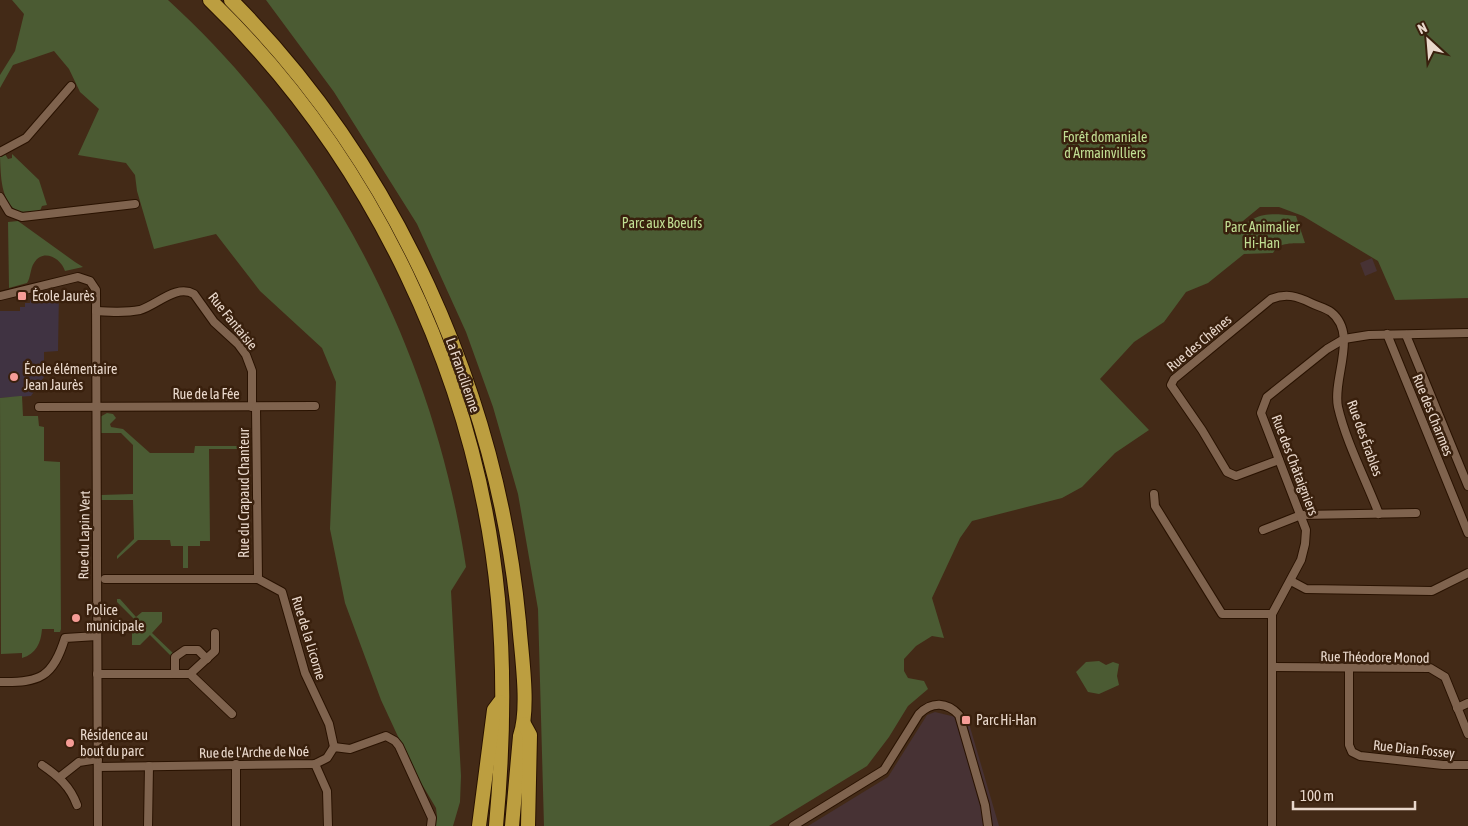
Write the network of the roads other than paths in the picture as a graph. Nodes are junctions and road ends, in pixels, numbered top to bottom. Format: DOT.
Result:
graph roads {
  1 [pos="210,0"];
  2 [pos="231,0"];
  3 [pos="71,86"];
  4 [pos="0,152"];
  5 [pos="0,197"];
  6 [pos="135,204"];
  7 [pos="0,296"];
  8 [pos="96,311"];
  9 [pos="1468,333"];
  10 [pos="1387,334"];
  11 [pos="1406,335"];
  12 [pos="1344,339"];
  13 [pos="315,406"];
  14 [pos="39,407"];
  15 [pos="97,407"];
  16 [pos="254,407"];
  17 [pos="1280,460"];
  18 [pos="1468,486"];
  19 [pos="1154,494"];
  20 [pos="1416,513"];
  21 [pos="1379,514"];
  22 [pos="1301,515"];
  23 [pos="1263,530"];
  24 [pos="1468,533"];
  25 [pos="96,573"];
  26 [pos="1468,573"];
  27 [pos="105,579"];
  28 [pos="258,579"];
  29 [pos="1291,581"];
  30 [pos="96,585"];
  31 [pos="1272,614"];
  32 [pos="215,633"];
  33 [pos="97,636"];
  34 [pos="206,659"];
  35 [pos="1272,667"];
  36 [pos="1349,668"];
  37 [pos="97,674"];
  38 [pos="175,674"];
  39 [pos="190,674"];
  40 [pos="0,682"];
  41 [pos="503,698"];
  42 [pos="1468,704"];
  43 [pos="1457,708"];
  44 [pos="232,714"];
  45 [pos="524,724"];
  46 [pos="1468,734"];
  47 [pos="334,746"];
  48 [pos="98,763"];
  49 [pos="236,764"];
  50 [pos="315,764"];
  51 [pos="42,765"];
  52 [pos="1468,765"];
  53 [pos="149,766"];
  54 [pos="60,777"];
  55 [pos="78,805"];
  56 [pos="98,826"];
  57 [pos="148,826"];
  58 [pos="236,826"];
  59 [pos="328,826"];
  60 [pos="432,826"];
  61 [pos="479,826"];
  62 [pos="496,826"];
  63 [pos="512,826"];
  64 [pos="528,826"];
  65 [pos="793,826"];
  66 [pos="988,826"];
  67 [pos="1272,826"];
  1 -- 41 [label="highway, La Francilienne"];
  2 -- 45 [label="highway, La Francilienne"];
  3 -- 4 [label="street"];
  5 -- 6 [label="street"];
  7 -- 8 [label="street, Rue du Lapin Vert"];
  8 -- 15 [label="street, Rue du Lapin Vert"];
  8 -- 16 [label="street, Rue Fantaisie"];
  9 -- 11 [label="street, Rue des Châtaigniers"];
  10 -- 11 [label="street, Rue des Châtaigniers"];
  10 -- 12 [label="street, Rue des Châtaigniers"];
  10 -- 24 [label="street, Rue des Charmes"];
  11 -- 18 [label="street, Rue des Charmes"];
  12 -- 17 [label="street, Rue des Châtaigniers"];
  12 -- 17 [label="street, Rue des Chênes"];
  12 -- 21 [label="street, Rue des Érables"];
  13 -- 16 [label="street, Rue de la Fée"];
  14 -- 15 [label="street, Rue de la Fée"];
  15 -- 16 [label="street, Rue de la Fée"];
  15 -- 25 [label="street, Rue du Lapin Vert"];
  16 -- 28 [label="street, Rue du Crapaud Chanteur"];
  17 -- 22 [label="street, Rue des Châtaigniers"];
  19 -- 31 [label="street"];
  20 -- 21 [label="street"];
  21 -- 22 [label="street"];
  22 -- 23 [label="street"];
  22 -- 29 [label="street, Rue des Châtaigniers"];
  25 -- 27 [label="street"];
  25 -- 30 [label="street, Rue du Lapin Vert"];
  26 -- 29 [label="street"];
  27 -- 28 [label="street"];
  27 -- 30 [label="street"];
  28 -- 47 [label="street, Rue de la Licorne"];
  29 -- 31 [label="street, Rue des Châtaigniers"];
  30 -- 33 [label="street, Rue du Lapin Vert"];
  31 -- 35 [label="street"];
  32 -- 34 [label="street"];
  33 -- 37 [label="street, Rue du Lapin Vert"];
  33 -- 40 [label="street"];
  34 -- 38 [label="street"];
  34 -- 39 [label="street"];
  35 -- 36 [label="street, Rue Théodore Monod"];
  35 -- 67 [label="street"];
  36 -- 43 [label="street, Rue Théodore Monod"];
  36 -- 52 [label="street, Rue Dian Fossey"];
  37 -- 38 [label="street"];
  37 -- 48 [label="street, Rue du Lapin Vert"];
  38 -- 39 [label="street"];
  39 -- 44 [label="street"];
  41 -- 61 [label="highway"];
  41 -- 62 [label="highway, La Francilienne"];
  42 -- 43 [label="street"];
  43 -- 46 [label="street, Rue Théodore Monod"];
  45 -- 63 [label="highway, La Francilienne"];
  45 -- 64 [label="highway"];
  47 -- 50 [label="street, Rue de l'Arche de Noé"];
  47 -- 60 [label="street"];
  48 -- 53 [label="street, Rue de l'Arche de Noé"];
  48 -- 54 [label="street, Rue de l'Arche de Noé"];
  48 -- 56 [label="street, Rue du Lapin Vert"];
  49 -- 50 [label="street, Rue de l'Arche de Noé"];
  49 -- 53 [label="street, Rue de l'Arche de Noé"];
  49 -- 58 [label="street"];
  50 -- 59 [label="street"];
  51 -- 54 [label="street"];
  53 -- 57 [label="street"];
  54 -- 55 [label="street"];
  65 -- 66 [label="street"];
}
